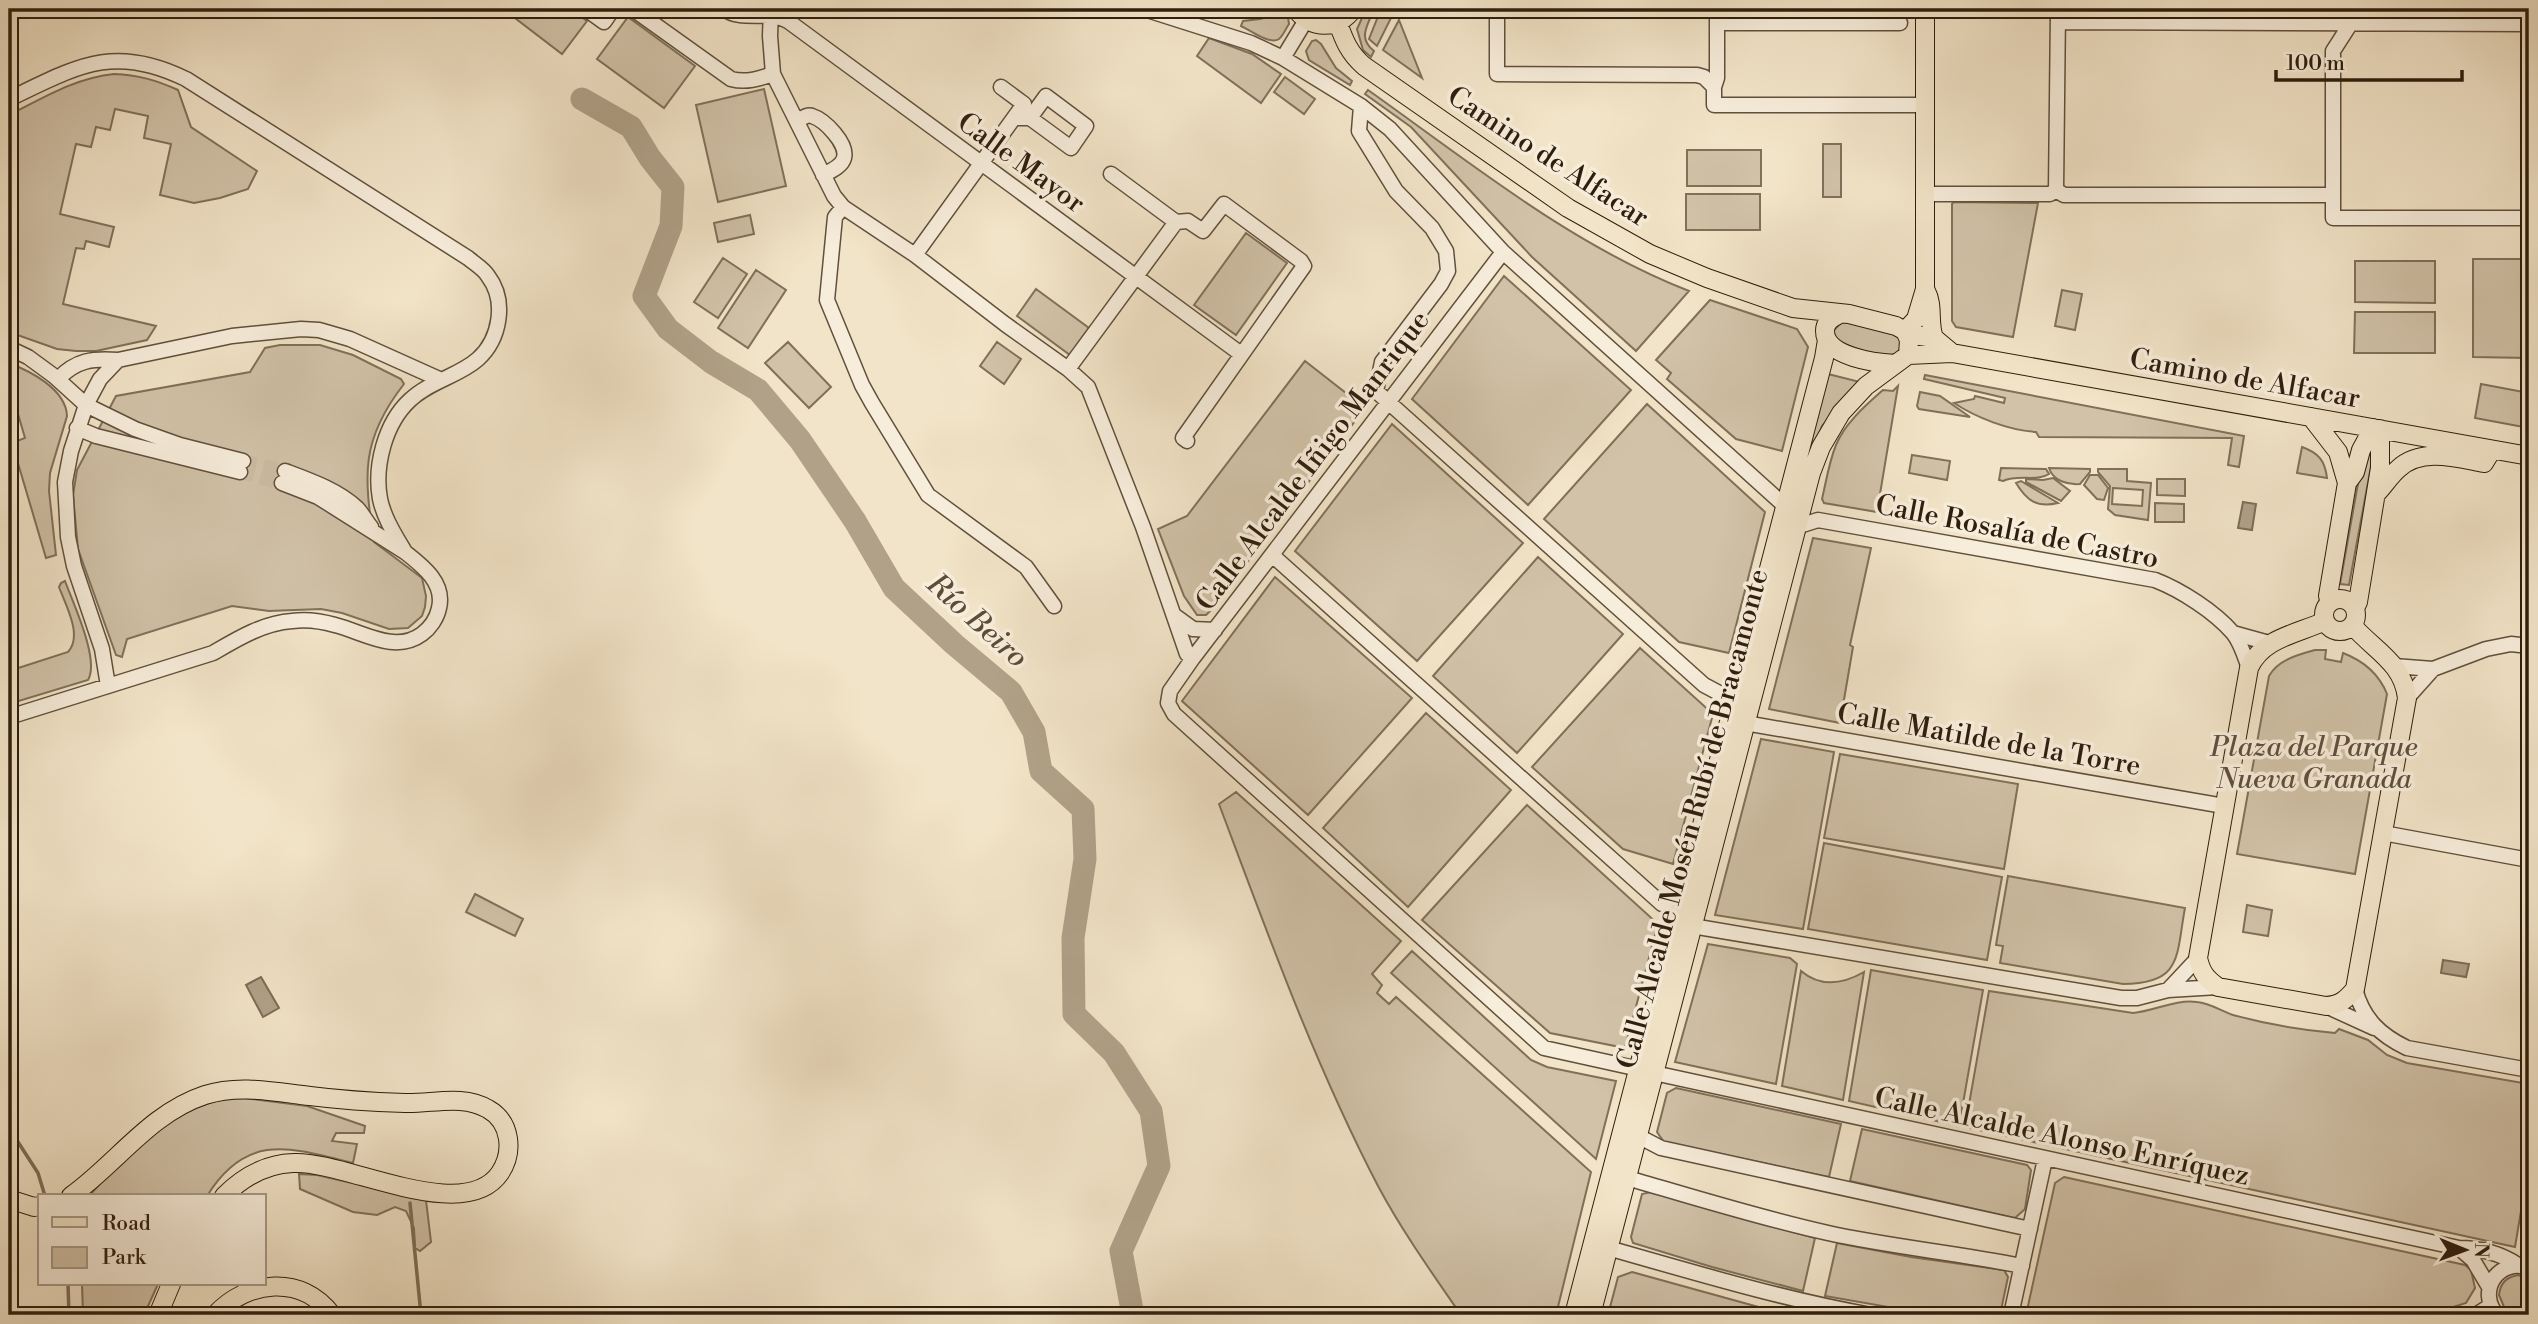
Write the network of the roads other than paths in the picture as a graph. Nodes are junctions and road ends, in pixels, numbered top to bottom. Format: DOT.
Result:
graph roads {
  1 [pos="586,9"];
  2 [pos="613,9"];
  3 [pos="633,9"];
  4 [pos="724,9"];
  5 [pos="1144,9"];
  6 [pos="1353,9"];
  7 [pos="1497,9"];
  8 [pos="1925,9"];
  9 [pos="771,12"];
  10 [pos="1301,14"];
  11 [pos="2058,15"];
  12 [pos="1717,16"];
  13 [pos="2351,16"];
  14 [pos="2434,16"];
  15 [pos="1338,23"];
  16 [pos="1900,23"];
  17 [pos="2529,24"];
  18 [pos="1283,58"];
  19 [pos="773,74"];
  20 [pos="1001,87"];
  21 [pos="1714,87"];
  22 [pos="9,99"];
  23 [pos="1925,105"];
  24 [pos="1361,106"];
  25 [pos="1014,118"];
  26 [pos="1030,118"];
  27 [pos="797,121"];
  28 [pos="981,164"];
  29 [pos="1111,174"];
  30 [pos="823,175"];
  31 [pos="2056,190"];
  32 [pos="1925,194"];
  33 [pos="2333,195"];
  34 [pos="843,207"];
  35 [pos="2529,218"];
  36 [pos="1176,222"];
  37 [pos="1503,252"];
  38 [pos="915,256"];
  39 [pos="1136,276"];
  40 [pos="1925,289"];
  41 [pos="1799,310"];
  42 [pos="1838,314"];
  43 [pos="1930,334"];
  44 [pos="1826,336"];
  45 [pos="1905,347"];
  46 [pos="9,348"];
  47 [pos="1952,353"];
  48 [pos="1241,354"];
  49 [pos="118,360"];
  50 [pos="1068,369"];
  51 [pos="58,379"];
  52 [pos="439,379"];
  53 [pos="1388,402"];
  54 [pos="86,405"];
  55 [pos="2311,417"];
  56 [pos="77,428"];
  57 [pos="2376,429"];
  58 [pos="1185,439"];
  59 [pos="2492,450"];
  60 [pos="2529,456"];
  61 [pos="283,477"];
  62 [pos="2347,483"];
  63 [pos="2376,494"];
  64 [pos="1794,504"];
  65 [pos="1818,520"];
  66 [pos="1796,527"];
  67 [pos="405,552"];
  68 [pos="1272,555"];
  69 [pos="2330,602"];
  70 [pos="1054,606"];
  71 [pos="1175,617"];
  72 [pos="2354,617"];
  73 [pos="2325,621"];
  74 [pos="1215,630"];
  75 [pos="2233,633"];
  76 [pos="2269,643"];
  77 [pos="2529,646"];
  78 [pos="1194,659"];
  79 [pos="2394,666"];
  80 [pos="2249,668"];
  81 [pos="2433,669"];
  82 [pos="108,686"];
  83 [pos="2407,698"];
  84 [pos="1734,701"];
  85 [pos="1168,703"];
  86 [pos="9,717"];
  87 [pos="1745,723"];
  88 [pos="2224,806"];
  89 [pos="2383,834"];
  90 [pos="2529,860"];
  91 [pos="1680,908"];
  92 [pos="1692,926"];
  93 [pos="2198,958"];
  94 [pos="2218,987"];
  95 [pos="2355,989"];
  96 [pos="2168,990"];
  97 [pos="2326,1006"];
  98 [pos="2375,1028"];
  99 [pos="2529,1070"];
  100 [pos="1647,1071"];
  101 [pos="1638,1136"];
  102 [pos="2045,1159"];
  103 [pos="1627,1178"];
  104 [pos="73,1194"];
  105 [pos="226,1194"];
  106 [pos="9,1199"];
  107 [pos="38,1206"];
  108 [pos="2030,1228"];
  109 [pos="1608,1248"];
  110 [pos="2459,1248"];
  111 [pos="2022,1266"];
  112 [pos="2524,1267"];
  113 [pos="170,1286"];
  114 [pos="2489,1287"];
  115 [pos="2494,1310"];
  116 [pos="158,1315"];
  117 [pos="215,1315"];
  118 [pos="332,1315"];
  119 [pos="1574,1315"];
  120 [pos="1591,1315"];
  121 [pos="1871,1315"];
  122 [pos="2011,1315"];
  123 [pos="2476,1315"];
  1 -- 2 [label="street"];
  3 -- 19 [label="street"];
  4 -- 9 [label="street"];
  5 -- 18 [label="street"];
  6 -- 15 [label="main road"];
  7 -- 21 [label="street"];
  8 -- 23 [label="main road"];
  9 -- 19 [label="street"];
  9 -- 28 [label="street, Calle Mayor"];
  10 -- 15 [label="main road"];
  10 -- 18 [label="street"];
  11 -- 13 [label="street"];
  11 -- 31 [label="street"];
  12 -- 16 [label="street"];
  12 -- 21 [label="street"];
  13 -- 14 [label="street"];
  13 -- 33 [label="street"];
  14 -- 17 [label="street"];
  15 -- 41 [label="main road, Camino de Alfacar"];
  18 -- 24 [label="street"];
  19 -- 27 [label="street"];
  20 -- 25 [label="street"];
  21 -- 23 [label="street"];
  22 -- 52 [label="street"];
  23 -- 32 [label="main road"];
  24 -- 37 [label="street"];
  24 -- 53 [label="street"];
  25 -- 26 [label="street"];
  25 -- 28 [label="street"];
  27 -- 30 [label="street"];
  27 -- 30 [label="street"];
  28 -- 38 [label="street"];
  28 -- 39 [label="street, Calle Mayor"];
  29 -- 36 [label="street"];
  30 -- 34 [label="street"];
  31 -- 32 [label="street"];
  31 -- 33 [label="street"];
  32 -- 40 [label="main road"];
  33 -- 35 [label="street"];
  34 -- 38 [label="street"];
  34 -- 70 [label="street"];
  36 -- 39 [label="street"];
  36 -- 48 [label="street"];
  37 -- 53 [label="street, Calle Alcalde Iñigo Manrique"];
  37 -- 64 [label="street"];
  38 -- 50 [label="street"];
  39 -- 48 [label="street, Calle Mayor"];
  39 -- 50 [label="street"];
  40 -- 43 [label="main road"];
  40 -- 45 [label="main road"];
  41 -- 42 [label="main road, Camino de Alfacar"];
  41 -- 44 [label="main road, Camino de Alfacar"];
  42 -- 44 [label="main road"];
  42 -- 45 [label="main road, Camino de Alfacar"];
  43 -- 45 [label="main road, Calle Alcalde Mosén Rubí de Bracamonte"];
  43 -- 47 [label="main road, Camino de Alfacar"];
  44 -- 45 [label="main road, Camino de Alfacar"];
  44 -- 64 [label="main road, Calle Alcalde Mosén Rubí de Bracamonte"];
  45 -- 47 [label="main road, Camino de Alfacar"];
  45 -- 64 [label="main road, Calle Alcalde Mosén Rubí de Bracamonte"];
  46 -- 51 [label="street"];
  47 -- 55 [label="main road, Camino de Alfacar"];
  48 -- 58 [label="street"];
  49 -- 51 [label="street"];
  49 -- 52 [label="street"];
  49 -- 54 [label="street"];
  50 -- 71 [label="street"];
  51 -- 54 [label="street"];
  52 -- 67 [label="street"];
  53 -- 68 [label="street, Calle Alcalde Iñigo Manrique"];
  53 -- 84 [label="street"];
  54 -- 56 [label="street"];
  54 -- 56 [label="street"];
  55 -- 57 [label="main road, Camino de Alfacar"];
  55 -- 62 [label="main road"];
  56 -- 82 [label="street"];
  57 -- 59 [label="main road, Camino de Alfacar"];
  57 -- 62 [label="main road"];
  57 -- 63 [label="main road"];
  59 -- 60 [label="main road, Camino de Alfacar"];
  59 -- 63 [label="main road"];
  61 -- 67 [label="street"];
  62 -- 69 [label="main road"];
  63 -- 72 [label="main road"];
  64 -- 65 [label="street"];
  64 -- 66 [label="main road, Calle Alcalde Mosén Rubí de Bracamonte"];
  64 -- 84 [label="main road, Calle Alcalde Mosén Rubí de Bracamonte"];
  65 -- 66 [label="street, Calle Rosalía de Castro"];
  65 -- 75 [label="street, Calle Rosalía de Castro"];
  66 -- 87 [label="main road, Calle Alcalde Mosén Rubí de Bracamonte"];
  67 -- 82 [label="street"];
  68 -- 74 [label="street, Calle Alcalde Iñigo Manrique"];
  68 -- 91 [label="street"];
  69 -- 72 [label="main road"];
  69 -- 73 [label="main road"];
  71 -- 74 [label="street"];
  71 -- 78 [label="street"];
  72 -- 73 [label="main road"];
  72 -- 79 [label="main road"];
  73 -- 76 [label="main road"];
  74 -- 78 [label="street, Calle Alcalde Iñigo Manrique"];
  75 -- 76 [label="street, Calle Rosalía de Castro"];
  75 -- 80 [label="street, Calle Rosalía de Castro"];
  76 -- 80 [label="main road"];
  77 -- 81 [label="street"];
  78 -- 85 [label="street, Calle Alcalde Iñigo Manrique"];
  79 -- 81 [label="street"];
  79 -- 83 [label="main road"];
  80 -- 88 [label="main road"];
  81 -- 83 [label="street"];
  82 -- 86 [label="street"];
  83 -- 89 [label="main road"];
  84 -- 91 [label="main road, Calle Alcalde Mosén Rubí de Bracamonte"];
  85 -- 100 [label="street, Calle Alcalde Alonso Enríquez"];
  87 -- 88 [label="street, Calle Matilde de la Torre"];
  87 -- 92 [label="main road, Calle Alcalde Mosén Rubí de Bracamonte"];
  88 -- 93 [label="main road"];
  89 -- 90 [label="street"];
  89 -- 95 [label="main road"];
  91 -- 100 [label="main road, Calle Alcalde Mosén Rubí de Bracamonte"];
  92 -- 96 [label="street"];
  92 -- 100 [label="main road, Calle Alcalde Mosén Rubí de Bracamonte"];
  93 -- 94 [label="main road"];
  93 -- 96 [label="street"];
  94 -- 96 [label="street"];
  94 -- 97 [label="main road"];
  95 -- 97 [label="main road"];
  95 -- 98 [label="street"];
  97 -- 98 [label="street"];
  98 -- 99 [label="street"];
  100 -- 101 [label="main road, Calle Alcalde Mosén Rubí de Bracamonte"];
  100 -- 102 [label="street, Calle Alcalde Alonso Enríquez"];
  100 -- 119 [label="main road, Calle Alcalde Mosén Rubí de Bracamonte"];
  101 -- 103 [label="main road, Calle Alcalde Mosén Rubí de Bracamonte"];
  101 -- 108 [label="street"];
  102 -- 108 [label="street"];
  102 -- 110 [label="street, Calle Alcalde Alonso Enríquez"];
  103 -- 109 [label="main road, Calle Alcalde Mosén Rubí de Bracamonte"];
  103 -- 111 [label="street"];
  104 -- 105 [label="main road"];
  106 -- 107 [label="main road"];
  108 -- 111 [label="street"];
  109 -- 120 [label="main road, Calle Alcalde Mosén Rubí de Bracamonte"];
  109 -- 121 [label="street"];
  110 -- 112 [label="street, Calle Alcalde Alonso Enríquez"];
  110 -- 114 [label="street"];
  111 -- 122 [label="street"];
  112 -- 114 [label="street"];
  113 -- 116 [label="main road"];
  114 -- 115 [label="street"];
  115 -- 123 [label="street"];
  117 -- 118 [label="main road"];
}
